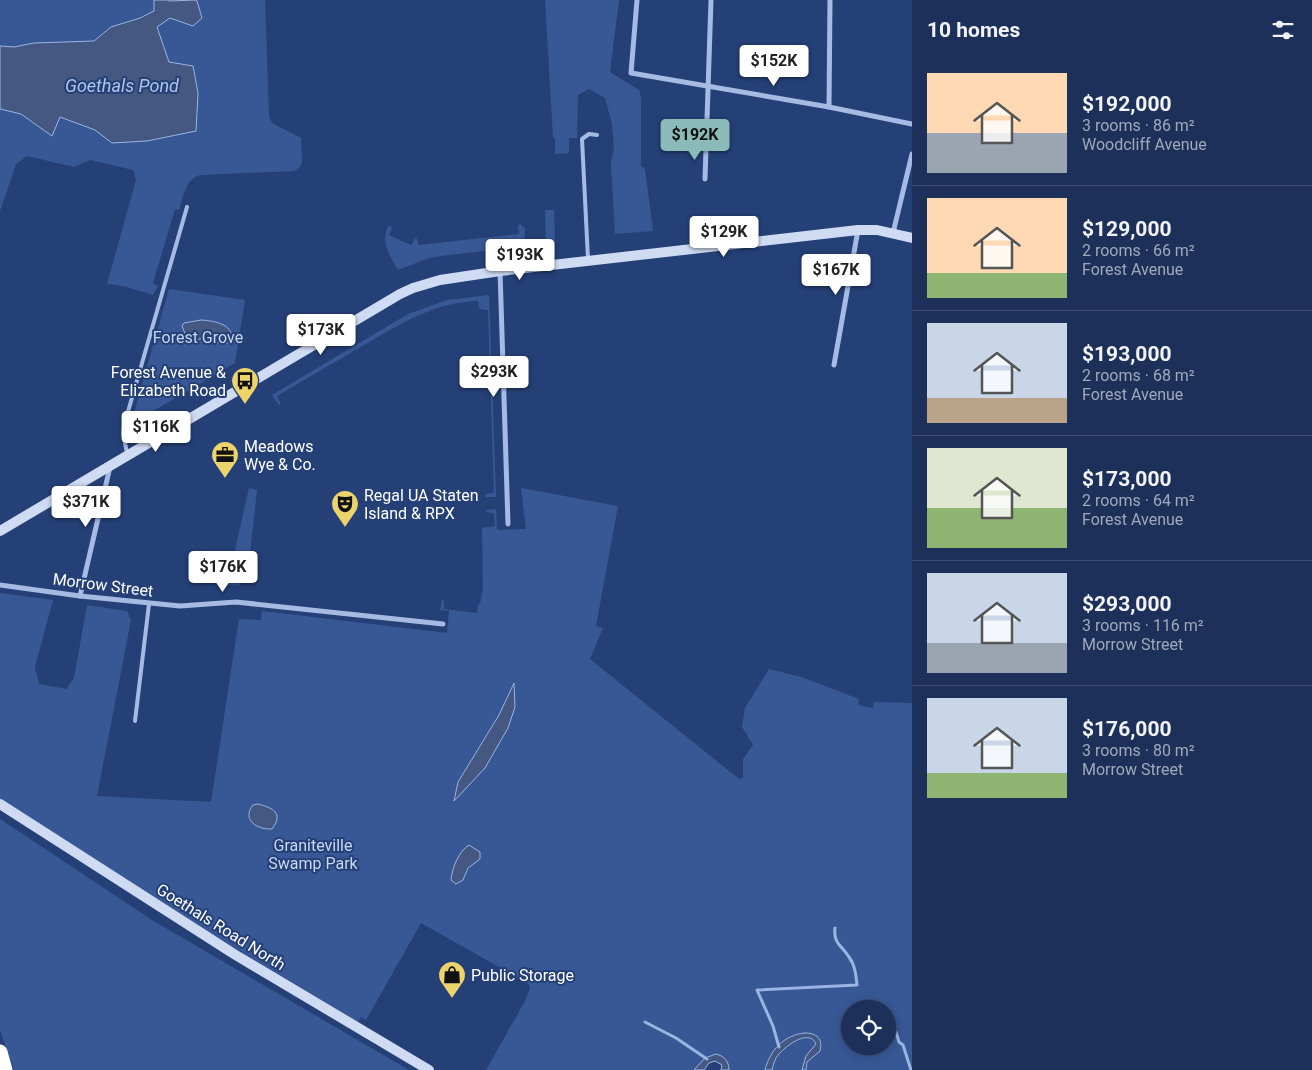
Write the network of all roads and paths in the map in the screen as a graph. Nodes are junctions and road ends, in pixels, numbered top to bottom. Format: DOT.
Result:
graph roads {
  1 [pos="637,0"];
  2 [pos="711,0"];
  3 [pos="830,0"];
  4 [pos="707,85"];
  5 [pos="829,107"];
  6 [pos="912,124"];
  7 [pos="597,135"];
  8 [pos="912,154"];
  9 [pos="705,179"];
  10 [pos="187,207"];
  11 [pos="858,230"];
  12 [pos="894,233"];
  13 [pos="912,238"];
  14 [pos="588,261"];
  15 [pos="500,271"];
  16 [pos="834,365"];
  17 [pos="127,455"];
  18 [pos="111,464"];
  19 [pos="508,524"];
  20 [pos="0,531"];
  21 [pos="0,585"];
  22 [pos="80,596"];
  23 [pos="148,604"];
  24 [pos="443,624"];
  25 [pos="135,721"];
  26 [pos="0,804"];
  27 [pos="0,1052"];
  28 [pos="5,1070"];
  29 [pos="429,1070"];
  1 -- 4 [label="street"];
  2 -- 4 [label="street"];
  3 -- 5 [label="street"];
  4 -- 5 [label="street"];
  4 -- 9 [label="street"];
  5 -- 6 [label="street"];
  7 -- 14 [label="lane"];
  8 -- 12 [label="street"];
  10 -- 17 [label="lane"];
  11 -- 12 [label="main road"];
  11 -- 14 [label="main road"];
  11 -- 16 [label="street"];
  12 -- 13 [label="main road"];
  14 -- 15 [label="main road"];
  15 -- 17 [label="main road"];
  15 -- 19 [label="street"];
  17 -- 18 [label="main road"];
  18 -- 20 [label="main road"];
  18 -- 22 [label="street"];
  21 -- 22 [label="street, Morrow Street"];
  22 -- 23 [label="street, Morrow Street"];
  23 -- 24 [label="street, Morrow Street"];
  23 -- 25 [label="lane"];
  26 -- 29 [label="main road, Goethals Road North"];
  27 -- 28 [label="highway"];
}
